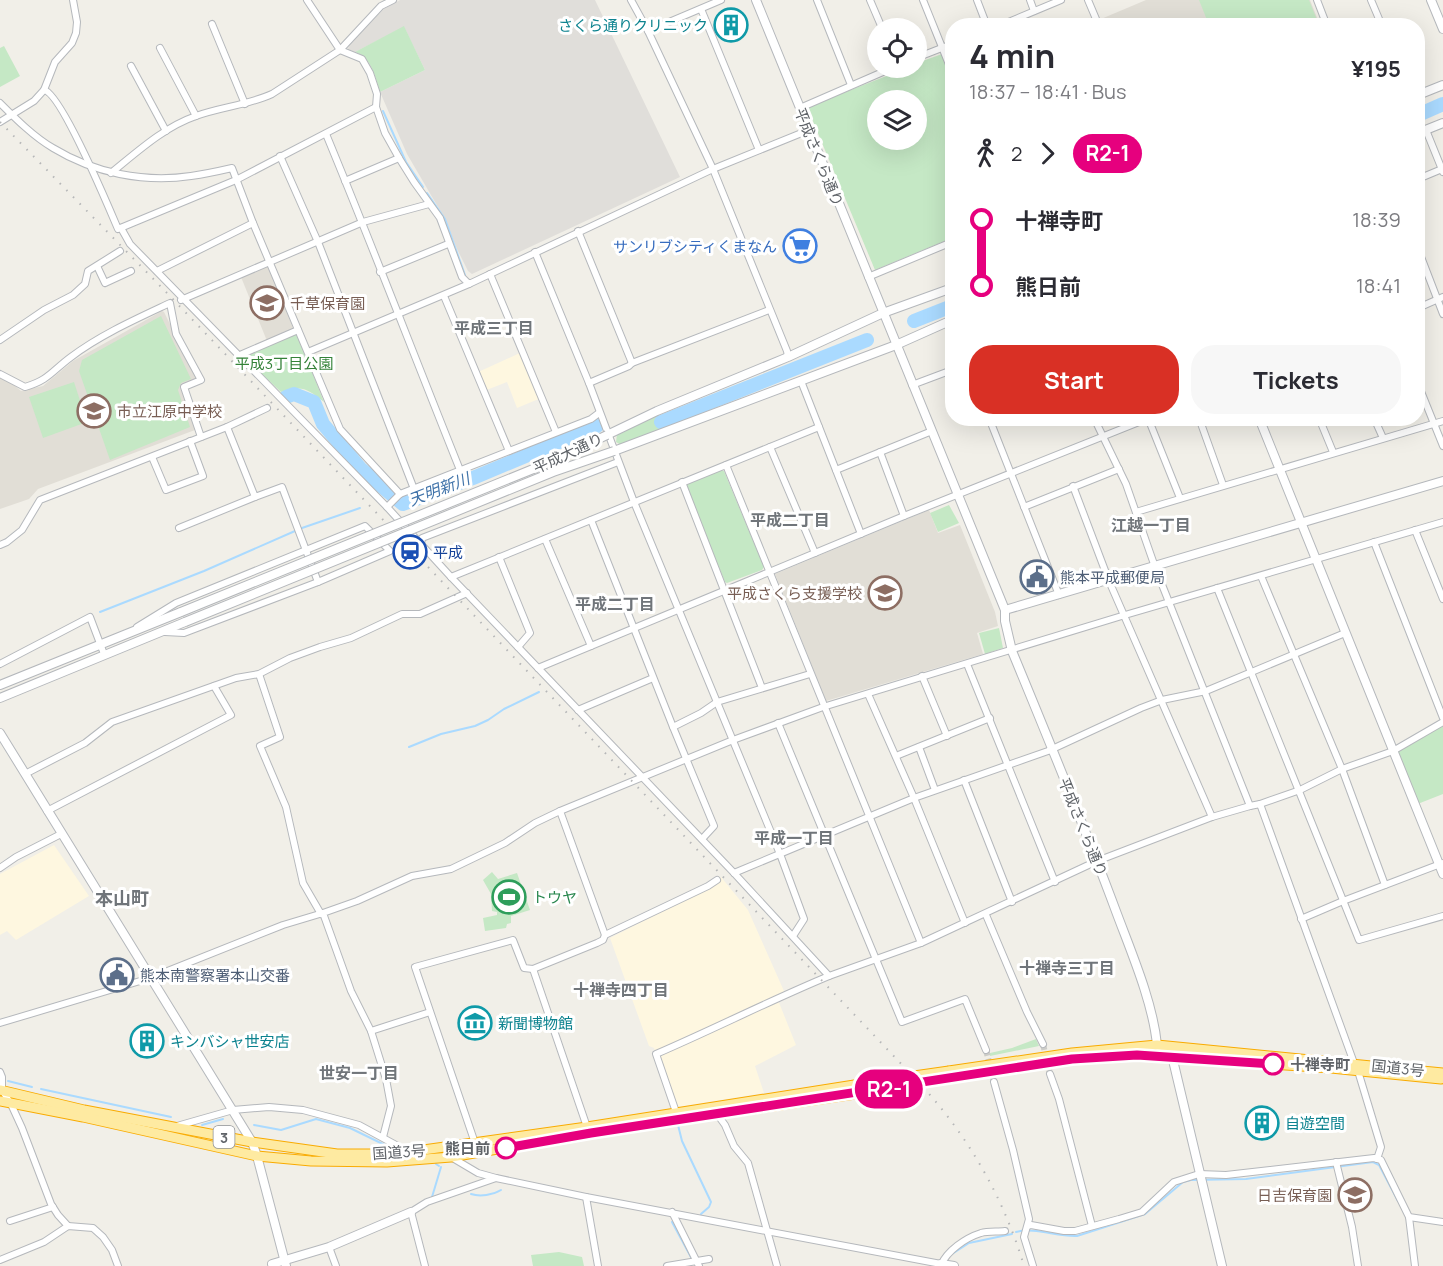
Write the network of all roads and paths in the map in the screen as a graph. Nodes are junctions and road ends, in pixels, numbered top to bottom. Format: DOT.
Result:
graph roads {
  1 [pos="73,0"];
  2 [pos="307,0"];
  3 [pos="393,0"];
  4 [pos="631,0"];
  5 [pos="721,0"];
  6 [pos="756,0"];
  7 [pos="817,0"];
  8 [pos="870,0"];
  9 [pos="923,0"];
  10 [pos="977,0"];
  11 [pos="1030,0"];
  12 [pos="1061,0"];
  13 [pos="1088,0"];
  14 [pos="1317,0"];
  15 [pos="1371,0"];
  16 [pos="1431,0"];
  17 [pos="700,9"];
  18 [pos="1034,11"];
  19 [pos="878,18"];
  20 [pos="984,18"];
  21 [pos="1018,18"];
  22 [pos="1096,18"];
  23 [pos="1324,18"];
  24 [pos="1379,18"];
  25 [pos="212,24"];
  26 [pos="1443,29"];
  27 [pos="648,31"];
  28 [pos="160,48"];
  29 [pos="943,48"];
  30 [pos="340,50"];
  31 [pos="945,53"];
  32 [pos="927,54"];
  33 [pos="131,66"];
  34 [pos="868,78"];
  35 [pos="851,85"];
  36 [pos="1443,85"];
  37 [pos="44,90"];
  38 [pos="1425,92"];
  39 [pos="0,103"];
  40 [pos="245,104"];
  41 [pos="376,107"];
  42 [pos="800,108"];
  43 [pos="12,115"];
  44 [pos="196,116"];
  45 [pos="0,122"];
  46 [pos="1443,123"];
  47 [pos="808,130"];
  48 [pos="1425,130"];
  49 [pos="166,131"];
  50 [pos="326,134"];
  51 [pos="1425,137"];
  52 [pos="759,150"];
  53 [pos="280,156"];
  54 [pos="399,158"];
  55 [pos="90,165"];
  56 [pos="713,169"];
  57 [pos="1442,170"];
  58 [pos="111,172"];
  59 [pos="1425,176"];
  60 [pos="236,180"];
  61 [pos="345,181"];
  62 [pos="429,204"];
  63 [pos="363,222"];
  64 [pos="253,223"];
  65 [pos="121,228"];
  66 [pos="578,231"];
  67 [pos="318,242"];
  68 [pos="448,244"];
  69 [pos="945,245"];
  70 [pos="120,251"];
  71 [pos="535,252"];
  72 [pos="269,261"];
  73 [pos="1425,265"];
  74 [pos="97,266"];
  75 [pos="131,271"];
  76 [pos="157,271"];
  77 [pos="380,272"];
  78 [pos="490,274"];
  79 [pos="868,277"];
  80 [pos="470,284"];
  81 [pos="945,290"];
  82 [pos="444,296"];
  83 [pos="1440,298"];
  84 [pos="182,299"];
  85 [pos="1425,305"];
  86 [pos="769,310"];
  87 [pos="882,313"];
  88 [pos="397,314"];
  89 [pos="1443,314"];
  90 [pos="945,323"];
  91 [pos="298,330"];
  92 [pos="353,333"];
  93 [pos="0,340"];
  94 [pos="896,345"];
  95 [pos="308,352"];
  96 [pos="240,355"];
  97 [pos="788,357"];
  98 [pos="632,363"];
  99 [pos="945,373"];
  100 [pos="0,374"];
  101 [pos="801,381"];
  102 [pos="589,383"];
  103 [pos="912,385"];
  104 [pos="1425,402"];
  105 [pos="267,408"];
  106 [pos="599,413"];
  107 [pos="1443,421"];
  108 [pos="1434,424"];
  109 [pos="992,426"];
  110 [pos="1097,426"];
  111 [pos="1130,426"];
  112 [pos="1151,426"];
  113 [pos="1202,426"];
  114 [pos="1262,426"];
  115 [pos="1322,426"];
  116 [pos="1378,426"];
  117 [pos="227,427"];
  118 [pos="819,427"];
  119 [pos="932,431"];
  120 [pos="556,432"];
  121 [pos="607,435"];
  122 [pos="201,437"];
  123 [pos="1101,437"];
  124 [pos="1383,438"];
  125 [pos="190,441"];
  126 [pos="1443,446"];
  127 [pos="770,447"];
  128 [pos="509,451"];
  129 [pos="614,452"];
  130 [pos="880,452"];
  131 [pos="1333,452"];
  132 [pos="152,457"];
  133 [pos="618,462"];
  134 [pos="726,465"];
  135 [pos="1278,468"];
  136 [pos="1119,469"];
  137 [pos="460,470"];
  138 [pos="836,470"];
  139 [pos="1011,473"];
  140 [pos="1443,481"];
  141 [pos="682,482"];
  142 [pos="1223,485"];
  143 [pos="1073,486"];
  144 [pos="414,489"];
  145 [pos="400,494"];
  146 [pos="958,495"];
  147 [pos="255,497"];
  148 [pos="1180,498"];
  149 [pos="634,502"];
  150 [pos="387,507"];
  151 [pos="1024,507"];
  152 [pos="1136,512"];
  153 [pos="904,516"];
  154 [pos="591,520"];
  155 [pos="1443,522"];
  156 [pos="1300,523"];
  157 [pos="180,528"];
  158 [pos="1414,530"];
  159 [pos="861,534"];
  160 [pos="545,539"];
  161 [pos="1374,542"];
  162 [pos="0,545"];
  163 [pos="421,545"];
  164 [pos="307,550"];
  165 [pos="815,553"];
  166 [pos="499,557"];
  167 [pos="1315,560"];
  168 [pos="1155,567"];
  169 [pos="770,572"];
  170 [pos="1261,576"];
  171 [pos="451,577"];
  172 [pos="1109,581"];
  173 [pos="318,582"];
  174 [pos="1217,588"];
  175 [pos="725,591"];
  176 [pos="466,592"];
  177 [pos="1059,595"];
  178 [pos="1443,599"];
  179 [pos="1169,602"];
  180 [pos="679,610"];
  181 [pos="1005,610"];
  182 [pos="1125,615"];
  183 [pos="634,628"];
  184 [pos="162,632"];
  185 [pos="1345,633"];
  186 [pos="121,637"];
  187 [pos="101,645"];
  188 [pos="518,646"];
  189 [pos="591,646"];
  190 [pos="1012,651"];
  191 [pos="104,654"];
  192 [pos="1294,654"];
  193 [pos="0,664"];
  194 [pos="968,664"];
  195 [pos="538,668"];
  196 [pos="1251,673"];
  197 [pos="259,674"];
  198 [pos="810,674"];
  199 [pos="922,676"];
  200 [pos="653,678"];
  201 [pos="0,684"];
  202 [pos="214,686"];
  203 [pos="762,688"];
  204 [pos="1206,692"];
  205 [pos="868,694"];
  206 [pos="0,698"];
  207 [pos="1162,700"];
  208 [pos="717,702"];
  209 [pos="823,707"];
  210 [pos="578,710"];
  211 [pos="990,718"];
  212 [pos="1443,718"];
  213 [pos="1443,722"];
  214 [pos="778,723"];
  215 [pos="673,727"];
  216 [pos="0,733"];
  217 [pos="947,736"];
  218 [pos="733,741"];
  219 [pos="919,747"];
  220 [pos="1052,748"];
  221 [pos="1393,751"];
  222 [pos="896,756"];
  223 [pos="686,760"];
  224 [pos="1008,765"];
  225 [pos="1342,769"];
  226 [pos="25,774"];
  227 [pos="643,777"];
  228 [pos="964,780"];
  229 [pos="935,790"];
  230 [pos="1300,790"];
  231 [pos="914,798"];
  232 [pos="1260,804"];
  233 [pos="1250,806"];
  234 [pos="47,811"];
  235 [pos="560,812"];
  236 [pos="1212,817"];
  237 [pos="869,818"];
  238 [pos="61,834"];
  239 [pos="825,836"];
  240 [pos="702,839"];
  241 [pos="780,854"];
  242 [pos="1097,861"];
  243 [pos="1442,864"];
  244 [pos="0,868"];
  245 [pos="734,873"];
  246 [pos="1443,874"];
  247 [pos="717,880"];
  248 [pos="1055,882"];
  249 [pos="1385,885"];
  250 [pos="1343,901"];
  251 [pos="1012,902"];
  252 [pos="322,914"];
  253 [pos="986,915"];
  254 [pos="1443,916"];
  255 [pos="1301,919"];
  256 [pos="965,923"];
  257 [pos="605,935"];
  258 [pos="793,936"];
  259 [pos="921,943"];
  260 [pos="876,960"];
  261 [pos="533,969"];
  262 [pos="829,976"];
  263 [pos="150,978"];
  264 [pos="430,1012"];
  265 [pos="0,1023"];
  266 [pos="371,1031"];
  267 [pos="1043,1044"];
  268 [pos="1157,1045"];
  269 [pos="986,1050"];
  270 [pos="1172,1056"];
  271 [pos="1356,1067"];
  272 [pos="0,1072"];
  273 [pos="1443,1073"];
  274 [pos="949,1074"];
  275 [pos="1050,1074"];
  276 [pos="1443,1079"];
  277 [pos="994,1082"];
  278 [pos="888,1084"];
  279 [pos="1,1090"];
  280 [pos="0,1101"];
  281 [pos="11,1104"];
  282 [pos="233,1110"];
  283 [pos="676,1112"];
  284 [pos="717,1114"];
  285 [pos="172,1127"];
  286 [pos="586,1127"];
  287 [pos="383,1137"];
  288 [pos="252,1142"];
  289 [pos="448,1147"];
  290 [pos="477,1148"];
  291 [pos="411,1152"];
  292 [pos="257,1156"];
  293 [pos="451,1157"];
  294 [pos="1377,1159"];
  295 [pos="1336,1161"];
  296 [pos="1199,1174"];
  297 [pos="496,1178"];
  298 [pos="586,1197"];
  299 [pos="53,1207"];
  300 [pos="411,1212"];
  301 [pos="672,1212"];
  302 [pos="1409,1217"];
  303 [pos="10,1221"];
  304 [pos="1443,1222"];
  305 [pos="68,1226"];
  306 [pos="1092,1226"];
  307 [pos="768,1231"];
  308 [pos="1005,1231"];
  309 [pos="1026,1231"];
  310 [pos="329,1246"];
  311 [pos="710,1259"];
  312 [pos="0,1260"];
  313 [pos="295,1262"];
  314 [pos="285,1263"];
  315 [pos="698,1264"];
  316 [pos="271,1265"];
  317 [pos="941,1265"];
  318 [pos="118,1266"];
  319 [pos="336,1266"];
  320 [pos="425,1266"];
  321 [pos="598,1266"];
  322 [pos="667,1266"];
  323 [pos="777,1266"];
  324 [pos="954,1266"];
  325 [pos="1033,1266"];
  326 [pos="1222,1266"];
  327 [pos="1358,1266"];
  328 [pos="1415,1266"];
  1 -- 37 [label="street"];
  2 -- 30 [label="street"];
  3 -- 30 [label="street"];
  4 -- 27 [label="street"];
  5 -- 17 [label="street"];
  6 -- 42 [label="street, 平成さくら通り"];
  7 -- 35 [label="street"];
  8 -- 19 [label="street"];
  9 -- 29 [label="street"];
  10 -- 20 [label="street"];
  11 -- 18 [label="street"];
  12 -- 18 [label="street"];
  13 -- 22 [label="street"];
  14 -- 23 [label="street"];
  15 -- 24 [label="street"];
  16 -- 26 [label="street"];
  17 -- 27 [label="street"];
  17 -- 52 [label="street"];
  18 -- 21 [label="street"];
  25 -- 40 [label="street"];
  27 -- 56 [label="street"];
  28 -- 44 [label="street"];
  29 -- 31 [label="street"];
  29 -- 32 [label="street"];
  30 -- 40 [label="street"];
  30 -- 41 [label="street"];
  33 -- 49 [label="street"];
  34 -- 35 [label="street"];
  35 -- 42 [label="street"];
  36 -- 38 [label="street"];
  37 -- 43 [label="street"];
  37 -- 55 [label="street"];
  39 -- 43 [label="street"];
  40 -- 44 [label="street"];
  41 -- 50 [label="street"];
  41 -- 54 [label="street"];
  42 -- 47 [label="street, 平成さくら通り"];
  43 -- 45 [label="street"];
  43 -- 55 [label="street"];
  44 -- 49 [label="street"];
  46 -- 48 [label="street"];
  47 -- 52 [label="street"];
  47 -- 79 [label="street, 平成さくら通り"];
  49 -- 58 [label="street"];
  50 -- 53 [label="street"];
  50 -- 61 [label="street"];
  51 -- 57 [label="street"];
  52 -- 56 [label="street"];
  53 -- 60 [label="street"];
  53 -- 67 [label="street"];
  54 -- 61 [label="street"];
  54 -- 62 [label="street"];
  55 -- 58 [label="street"];
  55 -- 65 [label="street"];
  56 -- 66 [label="street"];
  56 -- 86 [label="street"];
  57 -- 59 [label="street"];
  58 -- 60 [label="street"];
  60 -- 64 [label="street"];
  60 -- 65 [label="street"];
  61 -- 63 [label="street"];
  62 -- 63 [label="street"];
  62 -- 68 [label="street"];
  63 -- 67 [label="street"];
  63 -- 77 [label="street"];
  64 -- 72 [label="street"];
  64 -- 76 [label="street"];
  65 -- 76 [label="street"];
  66 -- 71 [label="street"];
  66 -- 98 [label="street"];
  67 -- 72 [label="street"];
  67 -- 92 [label="street"];
  68 -- 77 [label="street"];
  68 -- 80 [label="street"];
  69 -- 79 [label="street"];
  70 -- 74 [label="street"];
  71 -- 78 [label="street"];
  71 -- 102 [label="street"];
  72 -- 84 [label="street"];
  72 -- 91 [label="street"];
  73 -- 83 [label="street"];
  74 -- 75 [label="street"];
  74 -- 93 [label="street"];
  76 -- 84 [label="street"];
  77 -- 88 [label="street"];
  78 -- 80 [label="street"];
  78 -- 120 [label="street"];
  79 -- 87 [label="street, 平成さくら通り"];
  80 -- 82 [label="street"];
  81 -- 87 [label="street, 平成大通り"];
  82 -- 88 [label="street"];
  82 -- 128 [label="street"];
  83 -- 85 [label="street"];
  83 -- 89 [label="street"];
  84 -- 96 [label="street"];
  86 -- 97 [label="street"];
  86 -- 98 [label="street"];
  87 -- 94 [label="street, 平成さくら通り"];
  87 -- 97 [label="street, 平成大通り"];
  88 -- 92 [label="street"];
  88 -- 137 [label="street"];
  90 -- 94 [label="street, 平成大通り"];
  91 -- 95 [label="street"];
  91 -- 96 [label="street"];
  92 -- 95 [label="street"];
  92 -- 144 [label="street"];
  94 -- 101 [label="street, 平成大通り"];
  94 -- 103 [label="street, 平成さくら通り"];
  95 -- 145 [label="street"];
  96 -- 150 [label="street"];
  97 -- 121 [label="street, 平成大通り"];
  98 -- 102 [label="street"];
  99 -- 103 [label="street"];
  100 -- 122 [label="street"];
  101 -- 118 [label="street"];
  101 -- 129 [label="street, 平成大通り"];
  102 -- 106 [label="street"];
  103 -- 119 [label="street, 平成さくら通り"];
  104 -- 108 [label="street"];
  105 -- 117 [label="street"];
  106 -- 120 [label="street"];
  106 -- 121 [label="street"];
  107 -- 108 [label="street"];
  108 -- 124 [label="street"];
  108 -- 126 [label="street"];
  109 -- 139 [label="street"];
  110 -- 123 [label="street"];
  111 -- 123 [label="street"];
  112 -- 148 [label="street"];
  113 -- 142 [label="street"];
  114 -- 135 [label="street"];
  115 -- 131 [label="street"];
  116 -- 124 [label="street"];
  117 -- 122 [label="street"];
  117 -- 147 [label="street"];
  118 -- 127 [label="street"];
  118 -- 138 [label="street"];
  119 -- 130 [label="street"];
  119 -- 146 [label="street, 平成さくら通り"];
  120 -- 128 [label="street"];
  121 -- 129 [label="street"];
  121 -- 186 [label="street, 平成大通り, bridge"];
  122 -- 125 [label="street"];
  123 -- 136 [label="street"];
  123 -- 139 [label="street"];
  124 -- 131 [label="street"];
  125 -- 132 [label="street"];
  125 -- 132 [label="street"];
  127 -- 134 [label="street"];
  127 -- 165 [label="street"];
  128 -- 137 [label="street"];
  129 -- 133 [label="street"];
  129 -- 184 [label="street, 平成大通り, bridge"];
  130 -- 138 [label="street"];
  130 -- 153 [label="street"];
  131 -- 135 [label="street"];
  132 -- 162 [label="street"];
  133 -- 149 [label="street"];
  133 -- 163 [label="street"];
  134 -- 141 [label="street"];
  134 -- 169 [label="street"];
  135 -- 142 [label="street"];
  135 -- 156 [label="street"];
  136 -- 143 [label="street"];
  136 -- 152 [label="street"];
  137 -- 144 [label="street"];
  138 -- 159 [label="street"];
  139 -- 146 [label="street"];
  139 -- 151 [label="street"];
  140 -- 156 [label="street"];
  141 -- 149 [label="street"];
  141 -- 175 [label="street"];
  142 -- 148 [label="street"];
  143 -- 151 [label="street"];
  143 -- 172 [label="street"];
  144 -- 145 [label="street"];
  145 -- 150 [label="street"];
  146 -- 153 [label="street"];
  146 -- 181 [label="street, 平成さくら通り"];
  147 -- 157 [label="street"];
  147 -- 164 [label="street"];
  148 -- 152 [label="street"];
  149 -- 154 [label="street"];
  149 -- 180 [label="street"];
  150 -- 163 [label="street"];
  151 -- 177 [label="street"];
  152 -- 168 [label="street"];
  153 -- 159 [label="street"];
  154 -- 160 [label="street"];
  154 -- 183 [label="street"];
  155 -- 158 [label="street"];
  156 -- 167 [label="street"];
  156 -- 168 [label="street"];
  158 -- 161 [label="street"];
  158 -- 178 [label="street"];
  159 -- 165 [label="street"];
  160 -- 166 [label="street"];
  160 -- 189 [label="street"];
  161 -- 167 [label="street"];
  161 -- 212 [label="street"];
  163 -- 171 [label="street"];
  164 -- 173 [label="street"];
  164 -- 173 [label="street"];
  164 -- 186 [label="street"];
  165 -- 169 [label="street"];
  166 -- 171 [label="street"];
  166 -- 188 [label="street"];
  167 -- 170 [label="street"];
  167 -- 185 [label="street"];
  168 -- 172 [label="street"];
  168 -- 179 [label="street"];
  169 -- 175 [label="street"];
  169 -- 198 [label="street"];
  170 -- 174 [label="street"];
  170 -- 192 [label="street"];
  171 -- 176 [label="street"];
  172 -- 177 [label="street"];
  172 -- 182 [label="street"];
  173 -- 184 [label="street"];
  174 -- 179 [label="street"];
  174 -- 196 [label="street"];
  175 -- 180 [label="street"];
  175 -- 203 [label="street"];
  176 -- 188 [label="street"];
  176 -- 197 [label="street"];
  177 -- 181 [label="street"];
  179 -- 182 [label="street"];
  179 -- 204 [label="street"];
  180 -- 183 [label="street"];
  180 -- 208 [label="street"];
  181 -- 190 [label="street, 平成さくら通り"];
  182 -- 190 [label="street"];
  182 -- 207 [label="street"];
  183 -- 189 [label="street"];
  183 -- 200 [label="street"];
  184 -- 191 [label="street, 平成大通り"];
  185 -- 192 [label="street"];
  185 -- 221 [label="street"];
  186 -- 187 [label="street, 平成大通り"];
  187 -- 191 [label="street"];
  187 -- 193 [label="street"];
  187 -- 201 [label="street, 平成大通り"];
  188 -- 195 [label="street"];
  189 -- 195 [label="street"];
  190 -- 194 [label="street"];
  190 -- 220 [label="street, 平成さくら通り"];
  191 -- 206 [label="street, 平成大通り"];
  192 -- 196 [label="street"];
  192 -- 225 [label="street"];
  194 -- 199 [label="street"];
  194 -- 211 [label="street"];
  195 -- 210 [label="street"];
  196 -- 204 [label="street"];
  196 -- 230 [label="street"];
  197 -- 202 [label="street"];
  197 -- 252 [label="street"];
  198 -- 203 [label="street"];
  198 -- 209 [label="street"];
  199 -- 205 [label="street"];
  199 -- 217 [label="street"];
  200 -- 210 [label="street"];
  200 -- 215 [label="street"];
  202 -- 226 [label="street"];
  202 -- 234 [label="street"];
  203 -- 208 [label="street"];
  204 -- 207 [label="street"];
  204 -- 233 [label="street"];
  205 -- 209 [label="street"];
  205 -- 222 [label="street"];
  207 -- 220 [label="street"];
  207 -- 236 [label="street"];
  208 -- 215 [label="street"];
  208 -- 218 [label="street"];
  209 -- 214 [label="street"];
  209 -- 237 [label="street"];
  210 -- 227 [label="street"];
  211 -- 217 [label="street"];
  211 -- 224 [label="street"];
  213 -- 221 [label="street"];
  214 -- 218 [label="street"];
  214 -- 239 [label="street"];
  215 -- 223 [label="street"];
  216 -- 226 [label="street"];
  217 -- 219 [label="street"];
  218 -- 223 [label="street"];
  218 -- 241 [label="street"];
  219 -- 222 [label="street"];
  219 -- 229 [label="street"];
  220 -- 224 [label="street"];
  220 -- 242 [label="street, 平成さくら通り"];
  221 -- 225 [label="street"];
  221 -- 243 [label="street"];
  222 -- 231 [label="street"];
  223 -- 227 [label="street"];
  223 -- 240 [label="street"];
  224 -- 228 [label="street"];
  224 -- 248 [label="street"];
  225 -- 230 [label="street"];
  225 -- 249 [label="street"];
  226 -- 234 [label="street"];
  227 -- 235 [label="street"];
  227 -- 240 [label="street"];
  228 -- 229 [label="street"];
  228 -- 251 [label="street"];
  229 -- 231 [label="street"];
  230 -- 232 [label="street"];
  230 -- 250 [label="street"];
  231 -- 237 [label="street"];
  231 -- 256 [label="street"];
  232 -- 233 [label="street"];
  232 -- 255 [label="street"];
  233 -- 236 [label="street"];
  234 -- 238 [label="street"];
  235 -- 252 [label="street"];
  235 -- 257 [label="street"];
  236 -- 242 [label="street"];
  237 -- 239 [label="street"];
  237 -- 259 [label="street"];
  238 -- 244 [label="street"];
  238 -- 263 [label="street"];
  239 -- 241 [label="street"];
  239 -- 260 [label="street"];
  240 -- 245 [label="street"];
  241 -- 245 [label="street"];
  241 -- 258 [label="street"];
  242 -- 248 [label="street"];
  242 -- 268 [label="street, 平成さくら通り"];
  243 -- 246 [label="street"];
  243 -- 249 [label="street"];
  245 -- 258 [label="street"];
  247 -- 257 [label="street"];
  248 -- 251 [label="street"];
  249 -- 250 [label="street"];
  250 -- 254 [label="street"];
  250 -- 255 [label="street"];
  251 -- 253 [label="street"];
  252 -- 263 [label="street"];
  252 -- 266 [label="street"];
  253 -- 256 [label="street"];
  253 -- 267 [label="street"];
  255 -- 271 [label="street"];
  256 -- 259 [label="street"];
  257 -- 261 [label="street"];
  258 -- 262 [label="street"];
  259 -- 260 [label="street"];
  260 -- 262 [label="street"];
  260 -- 269 [label="street"];
  261 -- 264 [label="street"];
  261 -- 286 [label="street"];
  262 -- 283 [label="street"];
  263 -- 265 [label="street"];
  263 -- 282 [label="street"];
  264 -- 266 [label="street"];
  264 -- 290 [label="street"];
  266 -- 287 [label="street"];
  268 -- 270 [label="street"];
  268 -- 271 [label="highway, 国道3号 / 3"];
  268 -- 274 [label="highway, 国道3号 / 3"];
  270 -- 271 [label="highway, 国道3号 / 3"];
  270 -- 274 [label="highway, 国道3号 / 3"];
  270 -- 296 [label="street"];
  271 -- 273 [label="highway, 国道3号 / 3"];
  271 -- 276 [label="highway, 国道3号 / 3"];
  271 -- 294 [label="street"];
  272 -- 279 [label="street"];
  274 -- 278 [label="highway, 国道3号 / 3, bridge"];
  275 -- 306 [label="street"];
  277 -- 309 [label="street"];
  278 -- 283 [label="highway, 国道3号 / 3"];
  278 -- 284 [label="highway, 国道3号 / 3"];
  279 -- 281 [label="street"];
  279 -- 285 [label="highway, 国道3号 / 3"];
  280 -- 281 [label="highway, 国道3号 / 3"];
  281 -- 292 [label="highway, 国道3号 / 3"];
  281 -- 299 [label="street"];
  282 -- 285 [label="street"];
  282 -- 287 [label="street"];
  282 -- 288 [label="street"];
  283 -- 286 [label="highway, 国道3号 / 3"];
  284 -- 290 [label="highway, 国道3号 / 3"];
  284 -- 307 [label="street"];
  285 -- 288 [label="highway, 国道3号 / 3"];
  286 -- 290 [label="highway, 国道3号 / 3"];
  287 -- 291 [label="street"];
  288 -- 291 [label="highway, 国道3号 / 3"];
  288 -- 292 [label="street"];
  289 -- 290 [label="highway, 国道3号 / 3"];
  289 -- 291 [label="highway, 国道3号 / 3"];
  289 -- 293 [label="street"];
  290 -- 293 [label="highway, 国道3号 / 3"];
  292 -- 293 [label="highway, 国道3号 / 3"];
  292 -- 314 [label="street"];
  293 -- 297 [label="street"];
  294 -- 295 [label="street"];
  294 -- 302 [label="street"];
  295 -- 296 [label="street"];
  295 -- 327 [label="street"];
  296 -- 306 [label="street"];
  296 -- 326 [label="street"];
  297 -- 298 [label="street"];
  297 -- 300 [label="street"];
  298 -- 301 [label="street"];
  298 -- 321 [label="street"];
  299 -- 303 [label="street"];
  299 -- 305 [label="street"];
  300 -- 310 [label="street"];
  300 -- 320 [label="street"];
  301 -- 307 [label="street"];
  301 -- 315 [label="street"];
  302 -- 304 [label="street"];
  302 -- 328 [label="street"];
  305 -- 312 [label="street"];
  305 -- 318 [label="street"];
  306 -- 309 [label="street"];
  307 -- 317 [label="street"];
  307 -- 323 [label="street"];
  308 -- 317 [label="street"];
  309 -- 325 [label="street"];
  310 -- 313 [label="street"];
  310 -- 319 [label="street"];
  311 -- 315 [label="street"];
  313 -- 314 [label="street"];
  314 -- 316 [label="street"];
  315 -- 322 [label="street"];
  317 -- 324 [label="street"];
}
